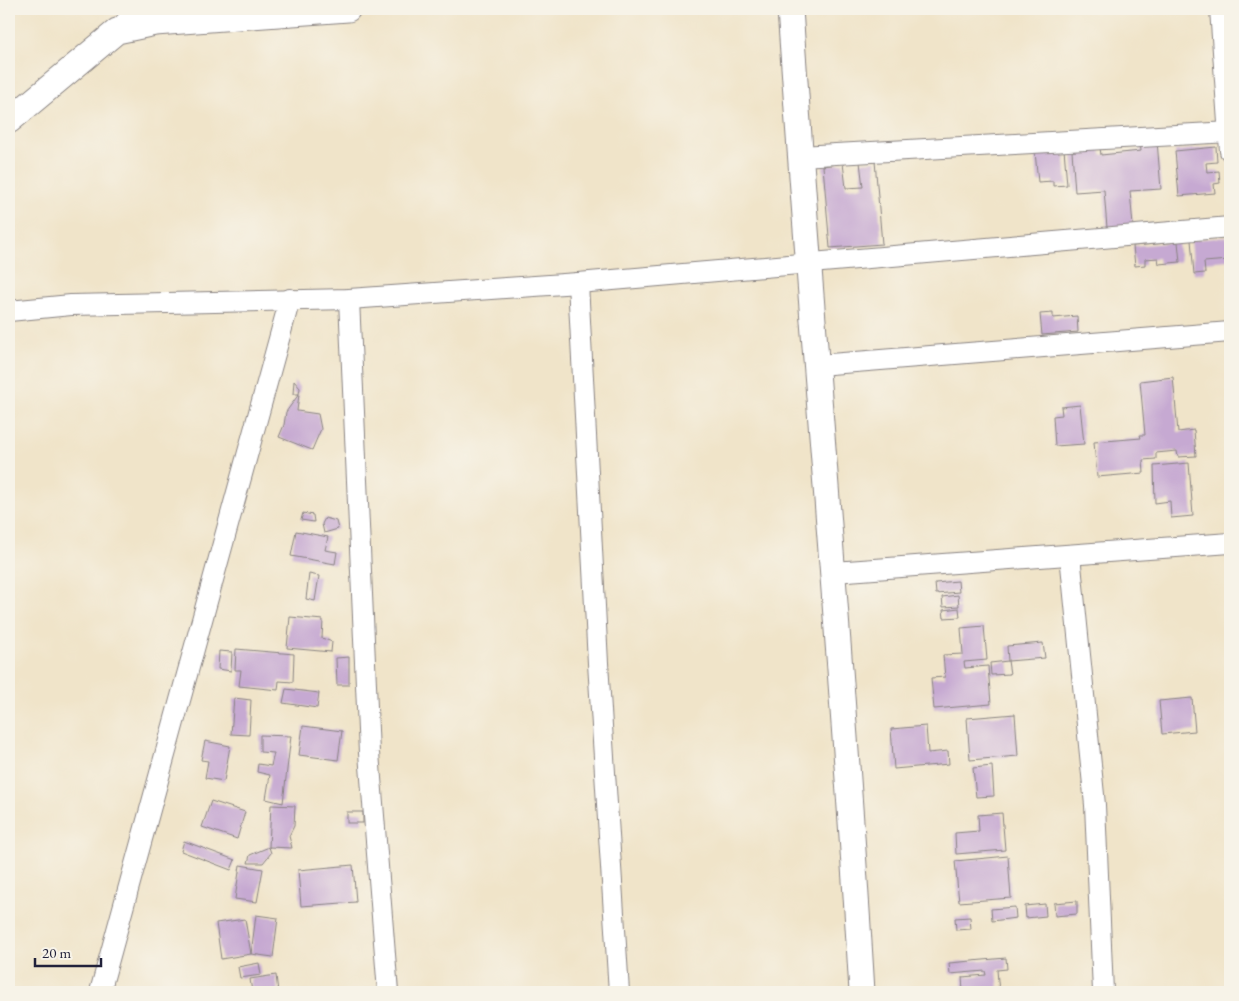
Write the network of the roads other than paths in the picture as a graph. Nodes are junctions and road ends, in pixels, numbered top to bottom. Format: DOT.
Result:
graph roads {
  1 [pos="138,9"];
  2 [pos="348,9"];
  3 [pos="790,9"];
  4 [pos="1220,9"];
  5 [pos="117,31"];
  6 [pos="9,121"];
  7 [pos="1230,138"];
  8 [pos="800,156"];
  9 [pos="1230,228"];
  10 [pos="807,262"];
  11 [pos="578,283"];
  12 [pos="290,299"];
  13 [pos="349,299"];
  14 [pos="9,311"];
  15 [pos="1230,332"];
  16 [pos="818,365"];
  17 [pos="1230,543"];
  18 [pos="1070,555"];
  19 [pos="834,572"];
  20 [pos="100,992"];
  21 [pos="388,992"];
  22 [pos="620,992"];
  23 [pos="862,992"];
  24 [pos="1103,992"];
  1 -- 5 [label="street"];
  2 -- 5 [label="street"];
  3 -- 8 [label="street"];
  4 -- 7 [label="street"];
  5 -- 6 [label="street"];
  7 -- 8 [label="street"];
  8 -- 10 [label="street"];
  9 -- 10 [label="street"];
  10 -- 11 [label="street"];
  10 -- 16 [label="street"];
  11 -- 13 [label="street"];
  11 -- 22 [label="street"];
  12 -- 13 [label="street"];
  12 -- 14 [label="street"];
  12 -- 20 [label="street"];
  13 -- 21 [label="street"];
  15 -- 16 [label="street"];
  16 -- 19 [label="street"];
  17 -- 18 [label="street"];
  18 -- 19 [label="street"];
  18 -- 24 [label="street"];
  19 -- 23 [label="street"];
}
